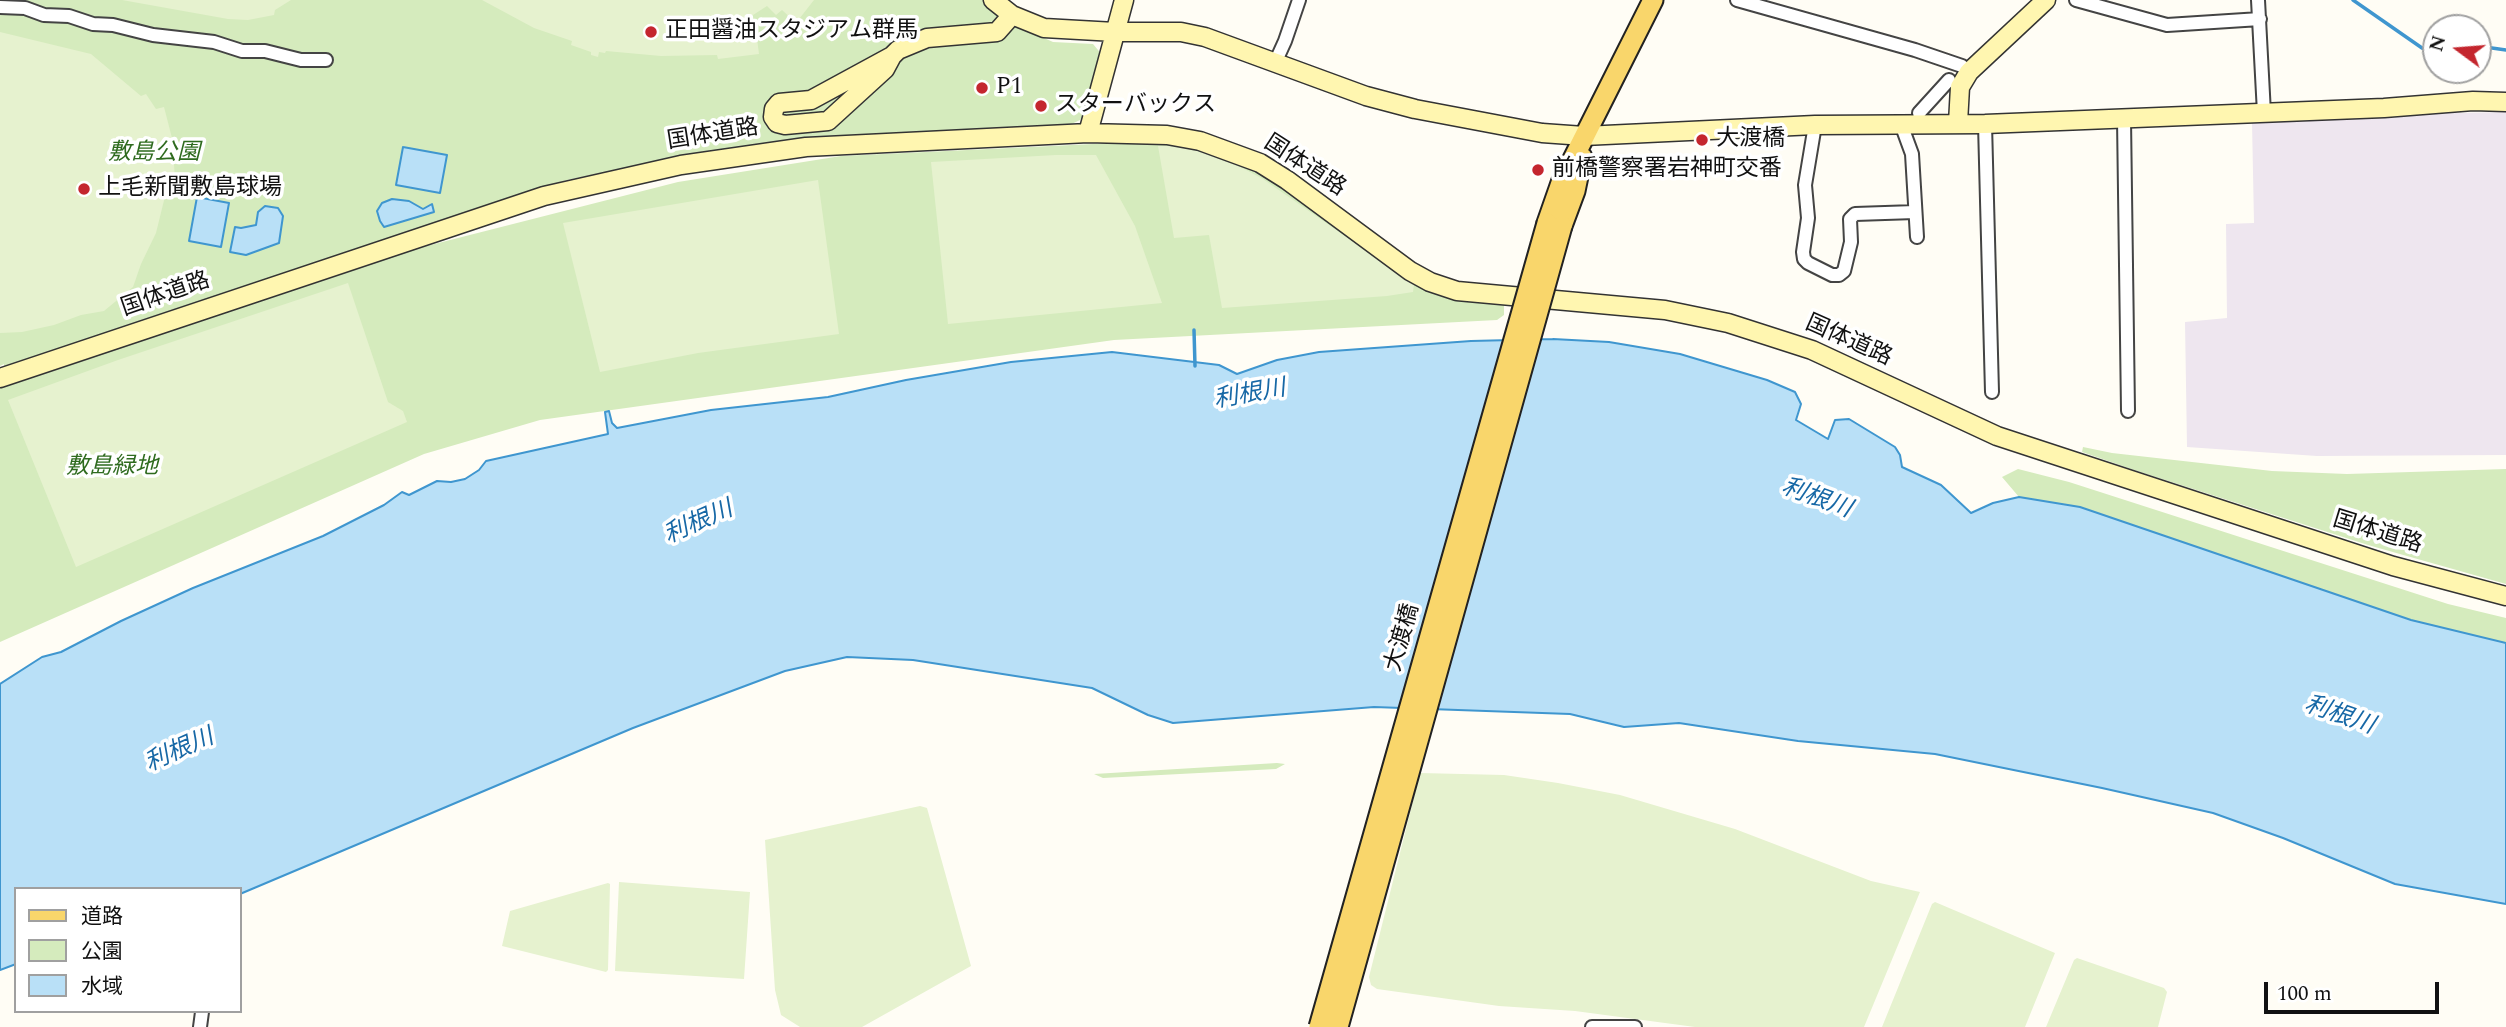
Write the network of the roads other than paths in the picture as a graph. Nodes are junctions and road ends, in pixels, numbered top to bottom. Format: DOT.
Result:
graph roads {
  1 [pos="993,0"];
  2 [pos="1124,0"];
  3 [pos="1298,0"];
  4 [pos="1653,0"];
  5 [pos="1737,0"];
  6 [pos="2046,0"];
  7 [pos="2076,0"];
  8 [pos="2258,0"];
  9 [pos="0,7"];
  10 [pos="1012,15"];
  11 [pos="2260,19"];
  12 [pos="1115,32"];
  13 [pos="892,56"];
  14 [pos="326,60"];
  15 [pos="1275,63"];
  16 [pos="1969,72"];
  17 [pos="1949,80"];
  18 [pos="2506,102"];
  19 [pos="1919,113"];
  20 [pos="2264,113"];
  21 [pos="2124,119"];
  22 [pos="1901,124"];
  23 [pos="1958,124"];
  24 [pos="1985,124"];
  25 [pos="1815,125"];
  26 [pos="1088,133"];
  27 [pos="1584,136"];
  28 [pos="1915,212"];
  29 [pos="1555,225"];
  30 [pos="1917,237"];
  31 [pos="0,378"];
  32 [pos="1992,392"];
  33 [pos="2128,411"];
  34 [pos="2506,596"];
  35 [pos="1319,1027"];
  36 [pos="1338,1027"];
  37 [pos="1592,1027"];
  38 [pos="1635,1027"];
  1 -- 10 [label="street"];
  2 -- 12 [label="street"];
  3 -- 15 [label="street"];
  4 -- 27 [label="main road"];
  5 -- 16 [label="street"];
  6 -- 16 [label="street"];
  7 -- 11 [label="street"];
  8 -- 11 [label="street"];
  9 -- 14 [label="street"];
  10 -- 12 [label="street"];
  10 -- 13 [label="street"];
  11 -- 20 [label="street"];
  12 -- 15 [label="street"];
  12 -- 26 [label="street"];
  13 -- 13 [label="street"];
  15 -- 27 [label="street"];
  16 -- 23 [label="street"];
  17 -- 19 [label="street"];
  18 -- 20 [label="street"];
  20 -- 21 [label="street"];
  21 -- 24 [label="street"];
  21 -- 33 [label="street"];
  22 -- 23 [label="street"];
  22 -- 25 [label="street"];
  22 -- 28 [label="street"];
  23 -- 24 [label="street"];
  24 -- 32 [label="street"];
  25 -- 27 [label="street"];
  25 -- 28 [label="street"];
  26 -- 31 [label="street, 国体道路"];
  26 -- 34 [label="street, 国体道路"];
  27 -- 29 [label="main road"];
  28 -- 30 [label="street"];
  29 -- 35 [label="main road, 大渡橋, bridge"];
  29 -- 36 [label="main road, 大渡橋, bridge"];
  37 -- 38 [label="street"];
}
